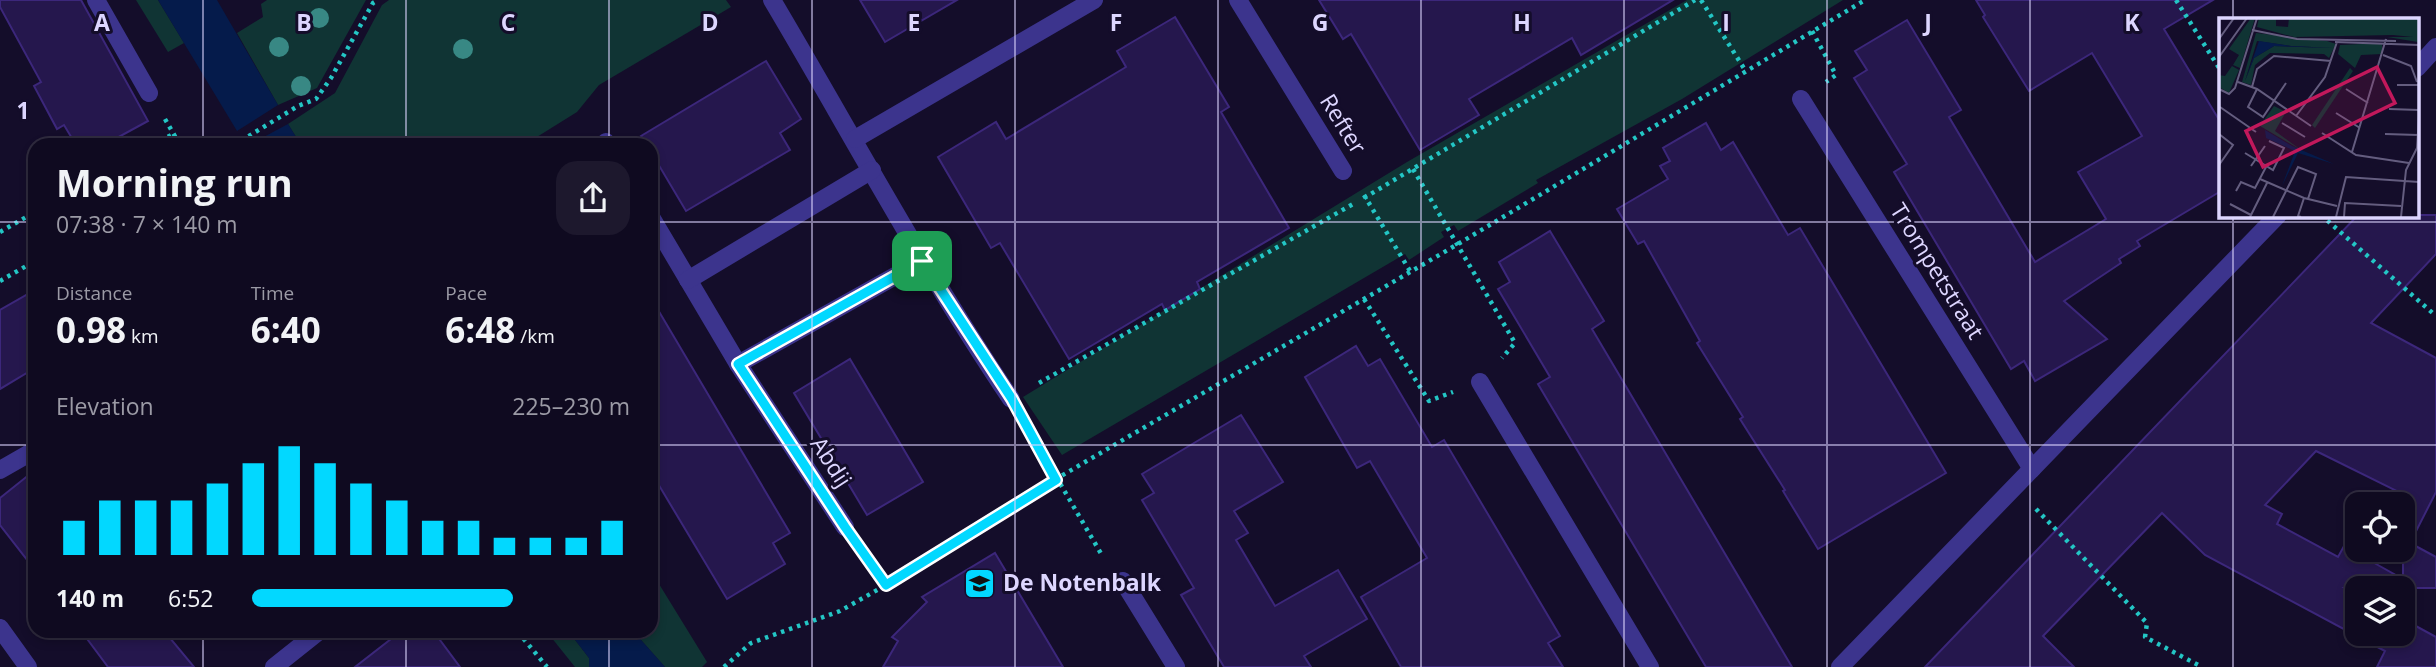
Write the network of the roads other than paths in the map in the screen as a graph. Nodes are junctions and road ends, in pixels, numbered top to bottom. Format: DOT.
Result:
graph roads {
  1 [pos="96,0"];
  2 [pos="772,0"];
  3 [pos="1094,0"];
  4 [pos="1238,0"];
  5 [pos="2436,47"];
  6 [pos="2418,67"];
  7 [pos="149,93"];
  8 [pos="1801,99"];
  9 [pos="855,139"];
  10 [pos="872,170"];
  11 [pos="1343,171"];
  12 [pos="2276,217"];
  13 [pos="658,229"];
  14 [pos="922,261"];
  15 [pos="688,279"];
  16 [pos="738,364"];
  17 [pos="1480,382"];
  18 [pos="1012,399"];
  19 [pos="28,454"];
  20 [pos="2032,469"];
  21 [pos="0,470"];
  22 [pos="845,527"];
  23 [pos="1123,581"];
  24 [pos="0,628"];
  25 [pos="310,638"];
  26 [pos="28,667"];
  27 [pos="274,667"];
  28 [pos="1175,667"];
  29 [pos="1650,667"];
  30 [pos="1840,667"];
  1 -- 7 [label="street"];
  2 -- 9 [label="street"];
  3 -- 9 [label="street"];
  4 -- 11 [label="street, Refter"];
  5 -- 6 [label="street"];
  8 -- 20 [label="street, Trompetstraat"];
  9 -- 10 [label="street"];
  10 -- 14 [label="street"];
  10 -- 15 [label="street"];
  12 -- 20 [label="street"];
  13 -- 15 [label="street, Abdij"];
  14 -- 16 [label="street"];
  14 -- 18 [label="street"];
  15 -- 16 [label="street, Abdij"];
  16 -- 22 [label="street, Abdij"];
  17 -- 29 [label="street"];
  19 -- 21 [label="street"];
  20 -- 30 [label="street"];
  23 -- 28 [label="street"];
  24 -- 26 [label="street"];
  25 -- 27 [label="street"];
}
